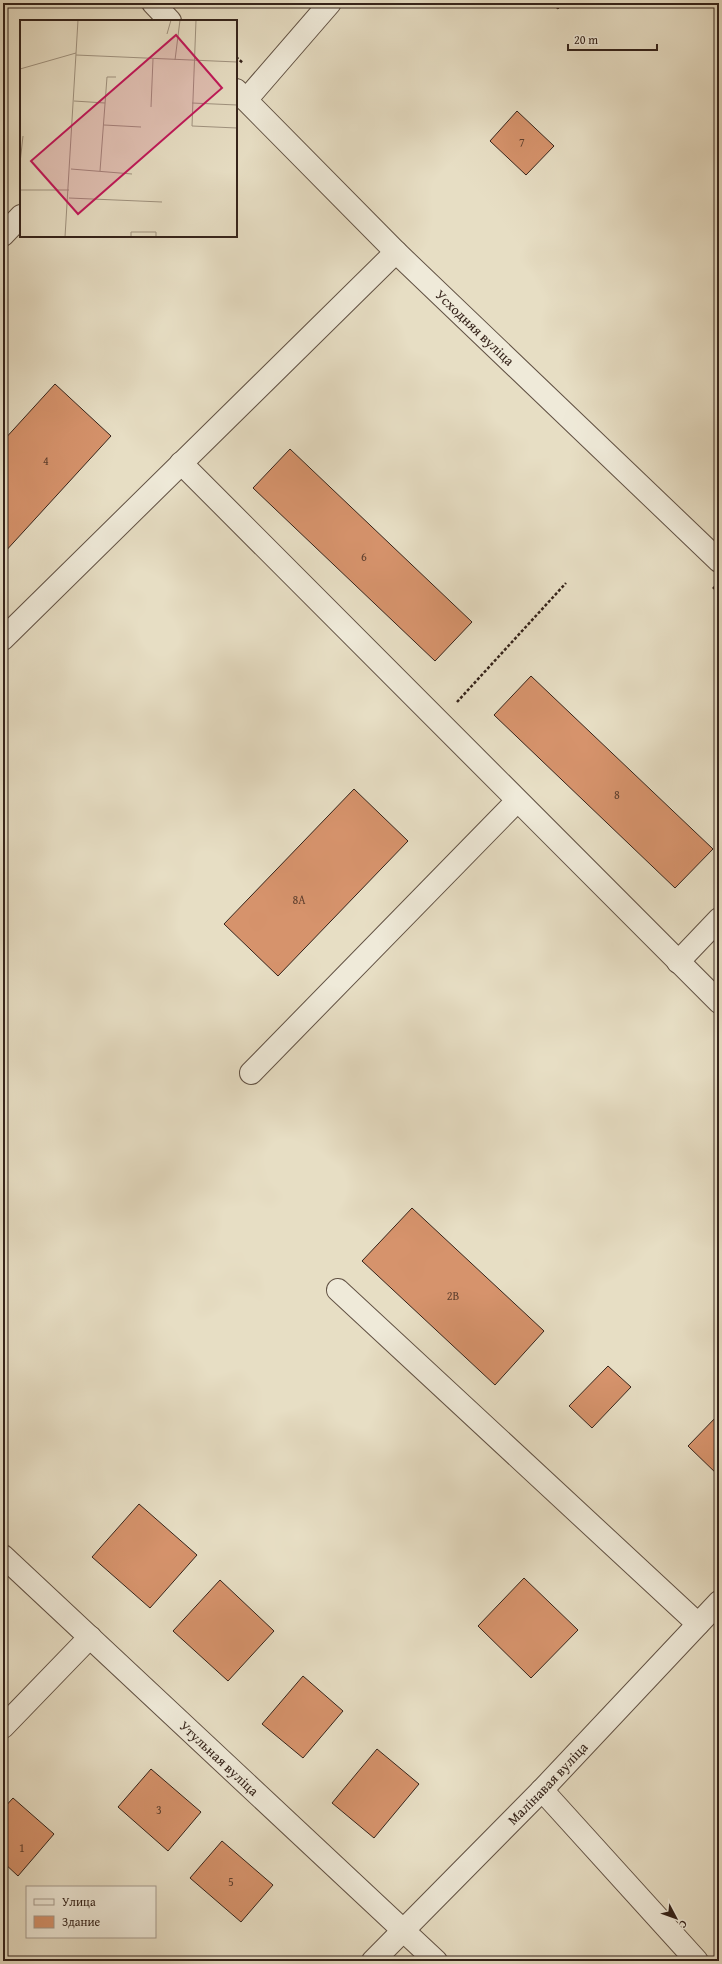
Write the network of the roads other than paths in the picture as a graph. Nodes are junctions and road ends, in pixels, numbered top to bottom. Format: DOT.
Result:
graph roads {
  1 [pos="153,3"];
  2 [pos="330,3"];
  3 [pos="169,20"];
  4 [pos="241,95"];
  5 [pos="20,217"];
  6 [pos="3,235"];
  7 [pos="396,252"];
  8 [pos="181,463"];
  9 [pos="719,561"];
  10 [pos="3,639"];
  11 [pos="517,801"];
  12 [pos="719,919"];
  13 [pos="678,962"];
  14 [pos="719,1002"];
  15 [pos="251,1072"];
  16 [pos="338,1290"];
  17 [pos="3,1556"];
  18 [pos="719,1602"];
  19 [pos="698,1624"];
  20 [pos="90,1637"];
  21 [pos="3,1727"];
  22 [pos="542,1790"];
  23 [pos="404,1930"];
  24 [pos="373,1961"];
  25 [pos="436,1961"];
  26 [pos="697,1961"];
  1 -- 3 [label="street"];
  2 -- 4 [label="street"];
  4 -- 7 [label="street, Усходняя вуліца"];
  5 -- 6 [label="street"];
  7 -- 8 [label="street"];
  7 -- 9 [label="street, Усходняя вуліца"];
  8 -- 10 [label="street"];
  8 -- 11 [label="street"];
  11 -- 13 [label="street"];
  11 -- 15 [label="street"];
  12 -- 13 [label="street"];
  13 -- 14 [label="street"];
  16 -- 19 [label="street"];
  17 -- 20 [label="street, Утульная вуліца"];
  18 -- 19 [label="street, Малінавая вуліца"];
  19 -- 22 [label="street, Малінавая вуліца"];
  20 -- 21 [label="street"];
  20 -- 23 [label="street, Утульная вуліца"];
  22 -- 23 [label="street, Малінавая вуліца"];
  22 -- 26 [label="street"];
  23 -- 24 [label="street, Малінавая вуліца"];
  23 -- 25 [label="street, Утульная вуліца"];
}
